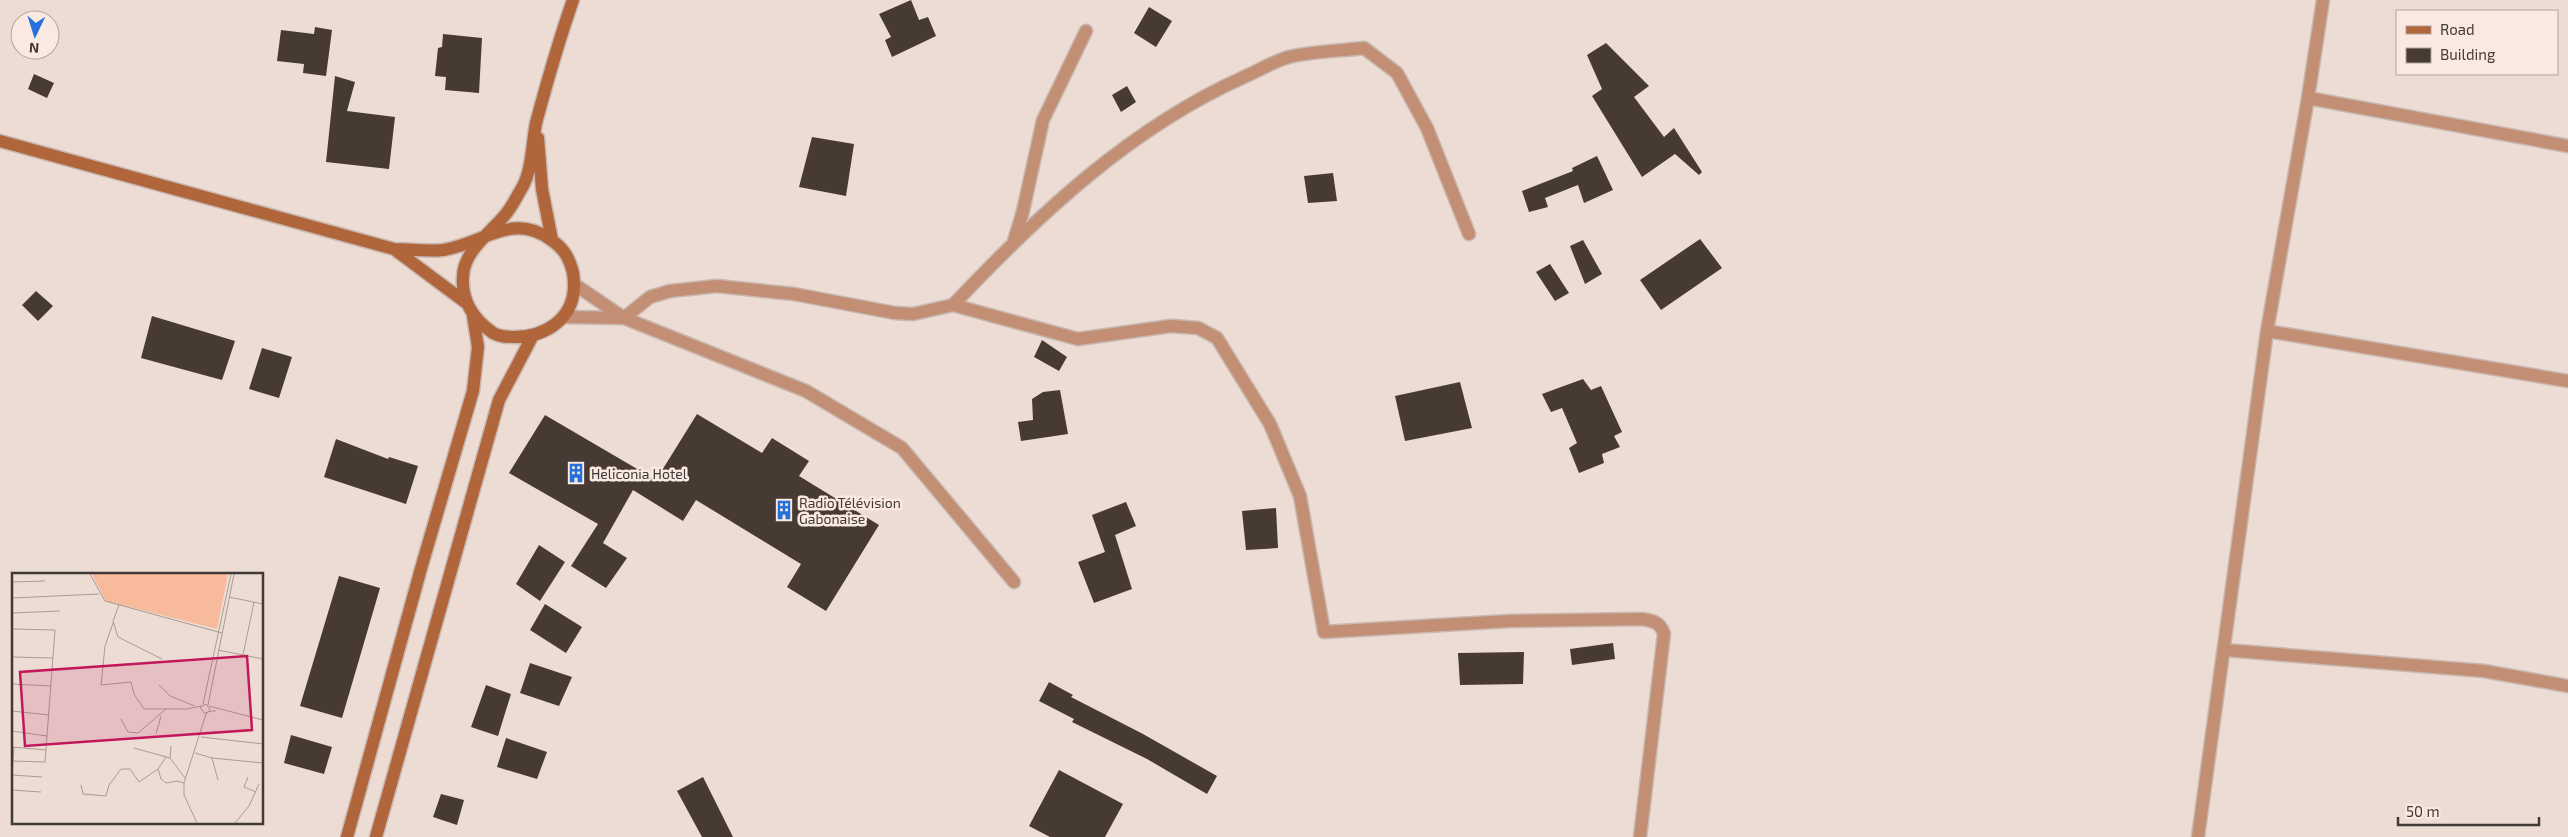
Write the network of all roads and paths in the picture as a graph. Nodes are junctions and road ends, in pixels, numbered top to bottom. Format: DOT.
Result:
graph roads {
  1 [pos="573,0"];
  2 [pos="2323,0"];
  3 [pos="1086,31"];
  4 [pos="2308,98"];
  5 [pos="536,123"];
  6 [pos="0,141"];
  7 [pos="2568,146"];
  8 [pos="1469,234"];
  9 [pos="487,235"];
  10 [pos="552,240"];
  11 [pos="1014,241"];
  12 [pos="394,249"];
  13 [pos="574,284"];
  14 [pos="466,302"];
  15 [pos="953,305"];
  16 [pos="473,316"];
  17 [pos="563,317"];
  18 [pos="624,318"];
  19 [pos="2267,332"];
  20 [pos="532,337"];
  21 [pos="2568,380"];
  22 [pos="1014,582"];
  23 [pos="2225,650"];
  24 [pos="2568,686"];
  25 [pos="347,837"];
  26 [pos="376,837"];
  27 [pos="1640,837"];
  28 [pos="2198,837"];
  1 -- 5 [label="street"];
  2 -- 4 [label="street"];
  3 -- 11 [label="street"];
  4 -- 7 [label="street"];
  4 -- 19 [label="street"];
  5 -- 9 [label="street"];
  5 -- 10 [label="street"];
  6 -- 12 [label="street"];
  8 -- 11 [label="street"];
  9 -- 10 [label="street"];
  9 -- 12 [label="street"];
  9 -- 14 [label="street"];
  10 -- 13 [label="street"];
  11 -- 15 [label="street"];
  12 -- 14 [label="street"];
  13 -- 17 [label="street"];
  13 -- 18 [label="street"];
  14 -- 16 [label="street"];
  15 -- 18 [label="street"];
  15 -- 27 [label="street"];
  16 -- 20 [label="street"];
  16 -- 25 [label="street"];
  17 -- 18 [label="street"];
  17 -- 20 [label="street"];
  18 -- 22 [label="street"];
  19 -- 21 [label="street"];
  19 -- 23 [label="street"];
  20 -- 26 [label="street"];
  23 -- 24 [label="street"];
  23 -- 28 [label="street"];
}
